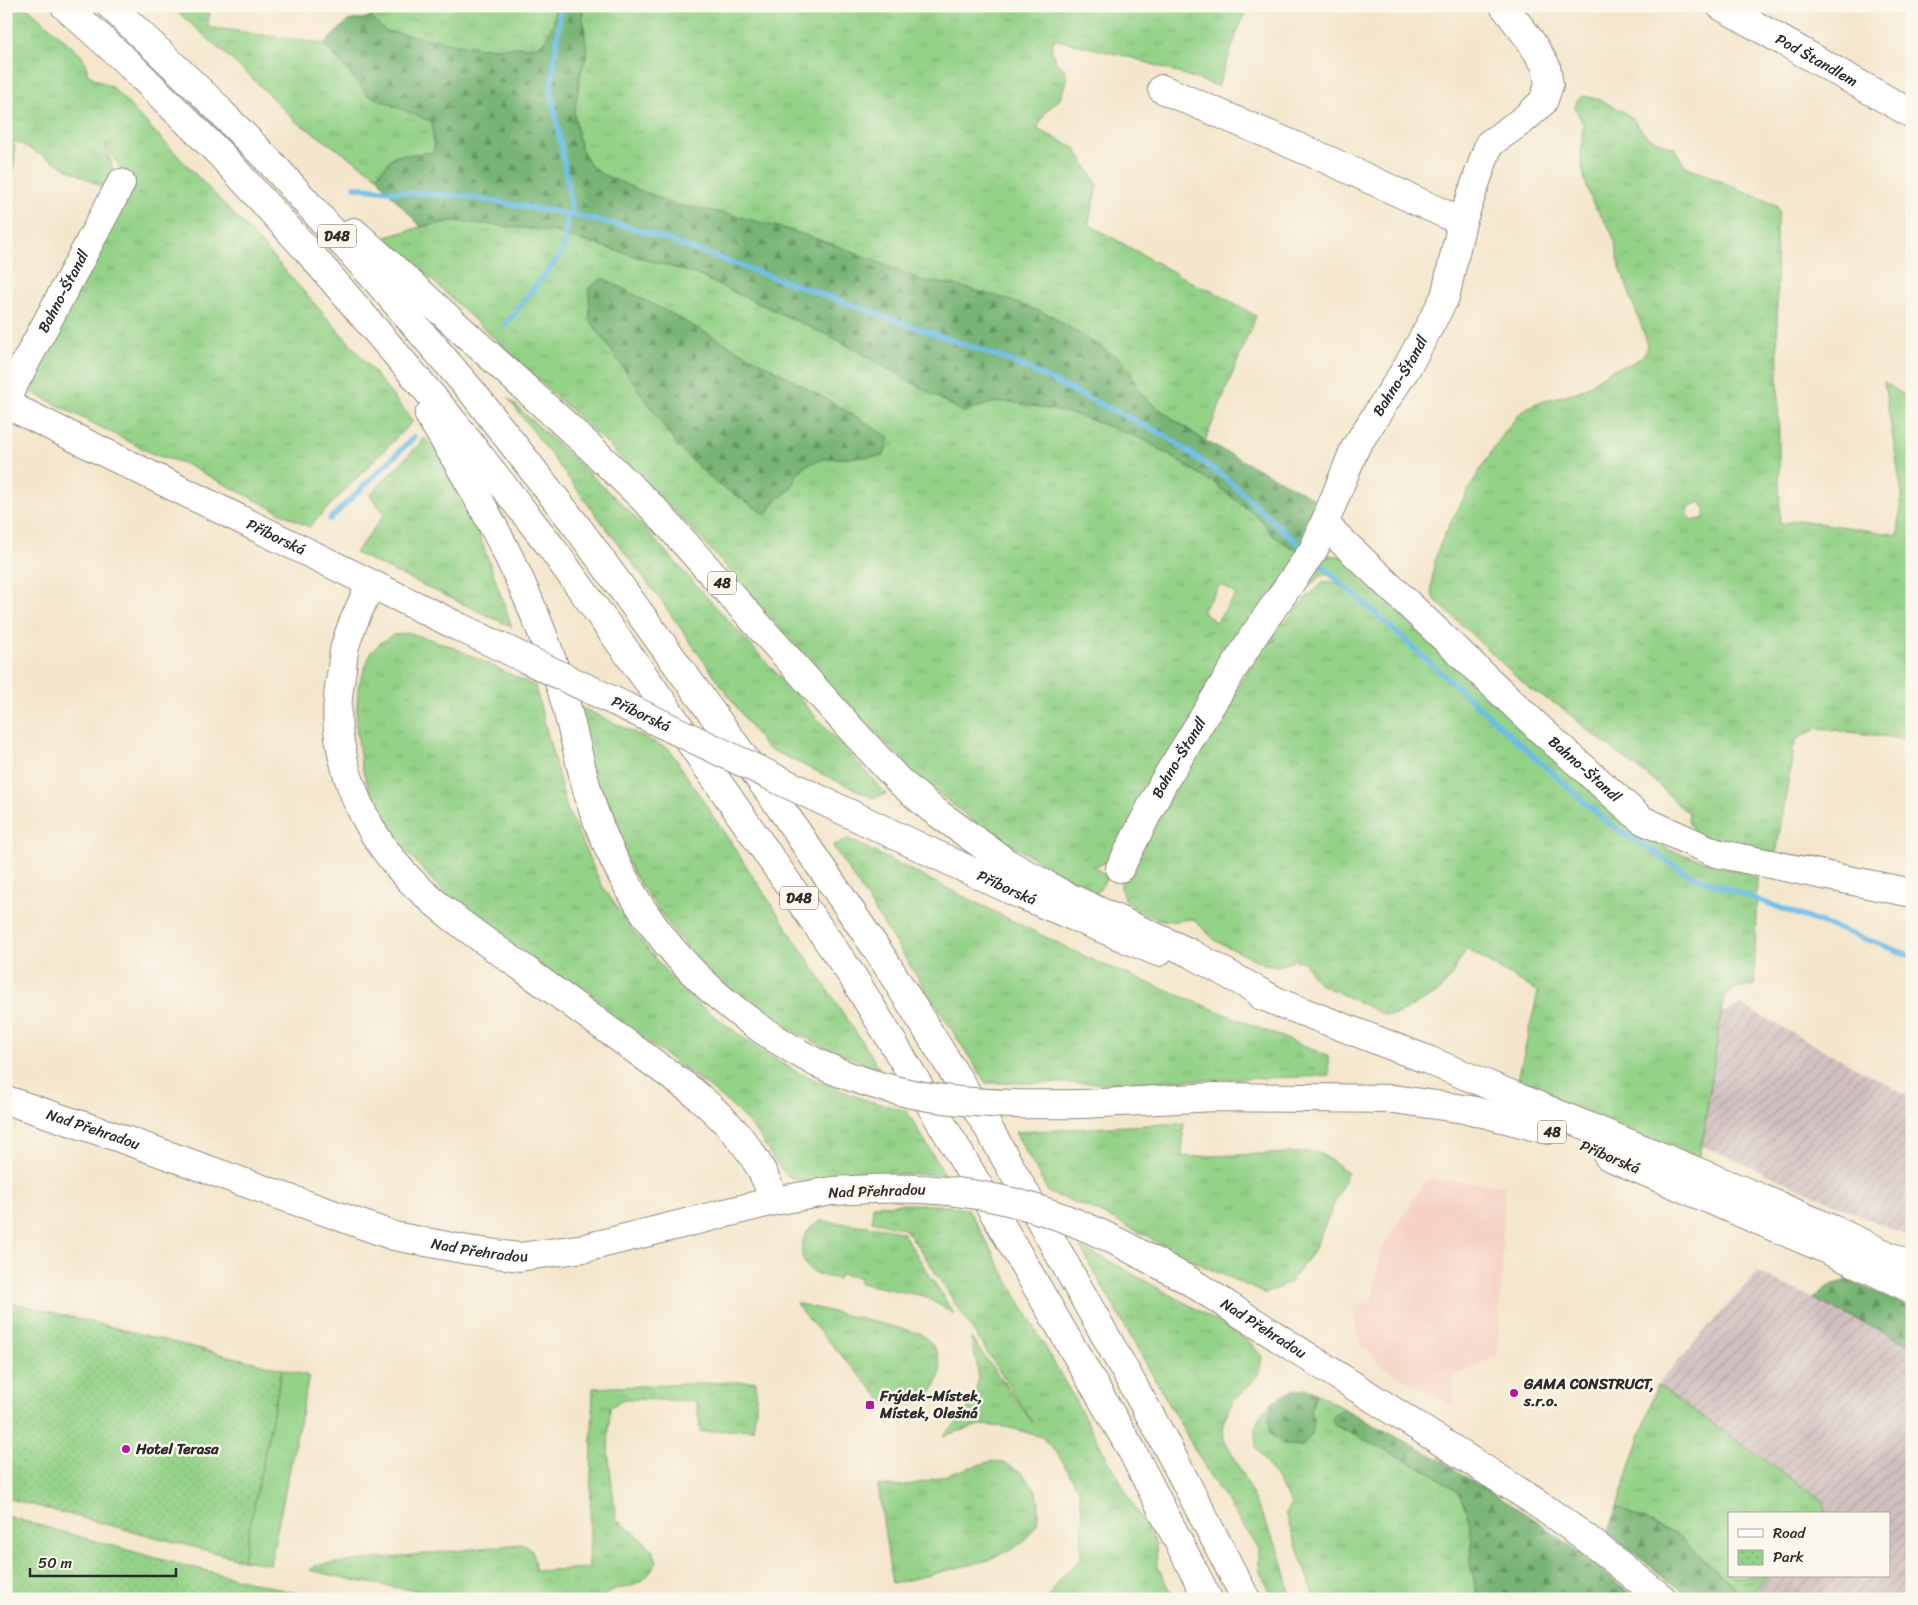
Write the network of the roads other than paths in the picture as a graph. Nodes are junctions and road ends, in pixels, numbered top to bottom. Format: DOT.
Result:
graph roads {
  1 [pos="65,6"];
  2 [pos="112,6"];
  3 [pos="1504,6"];
  4 [pos="1721,6"];
  5 [pos="1162,89"];
  6 [pos="203,94"];
  7 [pos="1912,114"];
  8 [pos="121,183"];
  9 [pos="1462,222"];
  10 [pos="308,251"];
  11 [pos="6,399"];
  12 [pos="6,404"];
  13 [pos="1324,524"];
  14 [pos="371,584"];
  15 [pos="1120,868"];
  16 [pos="1912,893"];
  17 [pos="1284,1006"];
  18 [pos="6,1100"];
  19 [pos="1548,1130"];
  20 [pos="774,1201"];
  21 [pos="1912,1267"];
  22 [pos="1912,1289"];
  23 [pos="1208,1599"];
  24 [pos="1246,1599"];
  25 [pos="1663,1599"];
  1 -- 10 [label="main road, D48"];
  2 -- 6 [label="main road, D48"];
  3 -- 9 [label="main road, Bahno-Štandl"];
  4 -- 7 [label="main road, Pod Štandlem"];
  5 -- 9 [label="main road"];
  6 -- 17 [label="main road, 48"];
  6 -- 24 [label="main road, D48"];
  8 -- 11 [label="main road, Bahno-Štandl"];
  9 -- 13 [label="main road, Bahno-Štandl"];
  10 -- 19 [label="main road, bridge"];
  10 -- 23 [label="main road, D48"];
  12 -- 14 [label="main road, Příborská"];
  13 -- 15 [label="main road, Bahno-Štandl"];
  13 -- 16 [label="main road, Bahno-Štandl"];
  14 -- 17 [label="main road, Příborská, bridge"];
  14 -- 20 [label="main road"];
  17 -- 19 [label="main road, Příborská / 48"];
  17 -- 21 [label="main road, Příborská / 48"];
  18 -- 20 [label="main road, Nad Přehradou"];
  19 -- 22 [label="main road, Příborská / 48"];
  20 -- 25 [label="main road, Nad Přehradou, bridge"];
}
